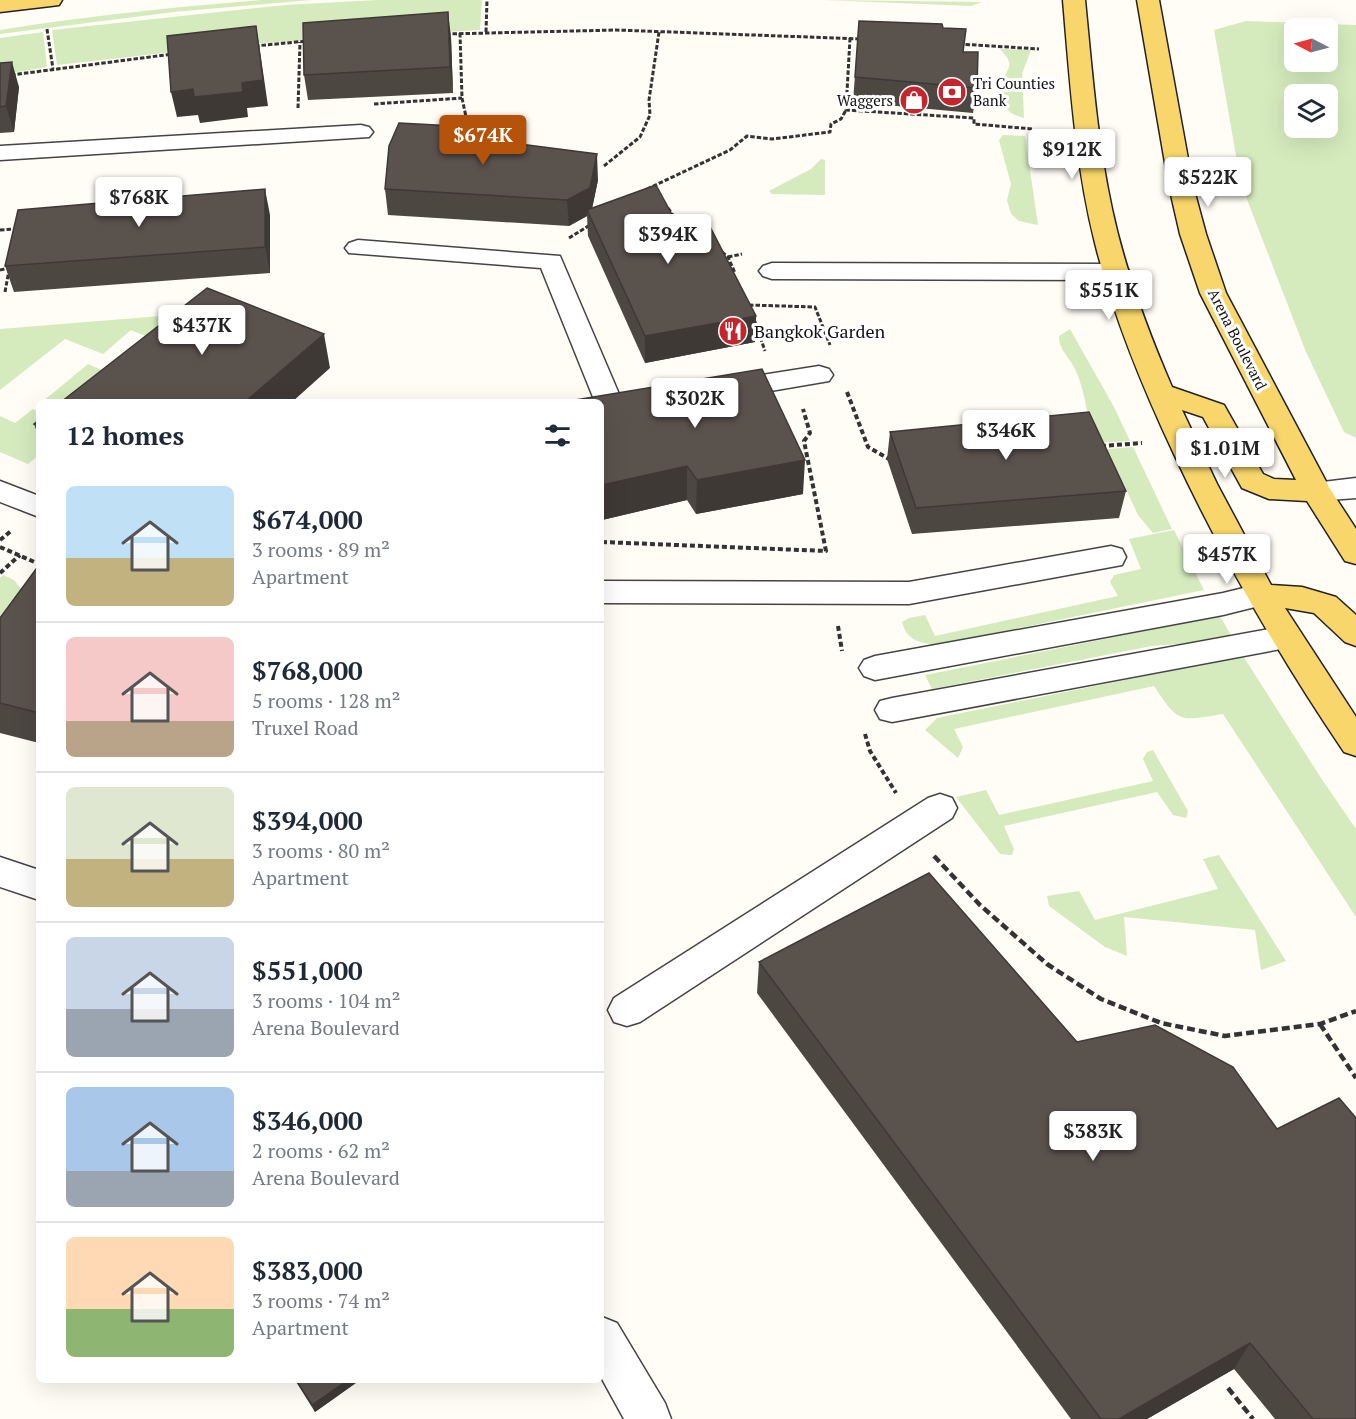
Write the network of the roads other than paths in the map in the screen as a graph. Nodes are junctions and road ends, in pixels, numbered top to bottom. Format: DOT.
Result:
graph roads {
  1 [pos="51,0"];
  2 [pos="1074,0"];
  3 [pos="1148,0"];
  4 [pos="0,6"];
  5 [pos="361,132"];
  6 [pos="0,153"];
  7 [pos="357,248"];
  8 [pos="772,271"];
  9 [pos="1116,272"];
  10 [pos="826,365"];
  11 [pos="1159,392"];
  12 [pos="705,393"];
  13 [pos="616,407"];
  14 [pos="1356,488"];
  15 [pos="0,491"];
  16 [pos="1316,491"];
  17 [pos="36,506"];
  18 [pos="1356,553"];
  19 [pos="1111,557"];
  20 [pos="604,592"];
  21 [pos="1260,595"];
  22 [pos="1356,634"];
  23 [pos="1286,638"];
  24 [pos="875,669"];
  25 [pos="892,710"];
  26 [pos="1356,743"];
  27 [pos="927,817"];
  28 [pos="0,872"];
  29 [pos="36,884"];
  30 [pos="627,1010"];
  31 [pos="604,1342"];
  32 [pos="648,1419"];
  1 -- 4 [label="main road"];
  2 -- 9 [label="main road"];
  3 -- 16 [label="main road, Arena Boulevard"];
  5 -- 6 [label="street"];
  7 -- 13 [label="street"];
  8 -- 9 [label="street"];
  9 -- 11 [label="main road"];
  10 -- 12 [label="street"];
  11 -- 16 [label="main road"];
  11 -- 21 [label="main road"];
  14 -- 16 [label="street"];
  15 -- 17 [label="street"];
  16 -- 18 [label="main road, Arena Boulevard"];
  19 -- 20 [label="street"];
  21 -- 22 [label="main road"];
  21 -- 23 [label="main road"];
  21 -- 24 [label="street"];
  23 -- 25 [label="street"];
  23 -- 26 [label="main road"];
  27 -- 30 [label="street"];
  28 -- 29 [label="street"];
  31 -- 32 [label="street"];
}
